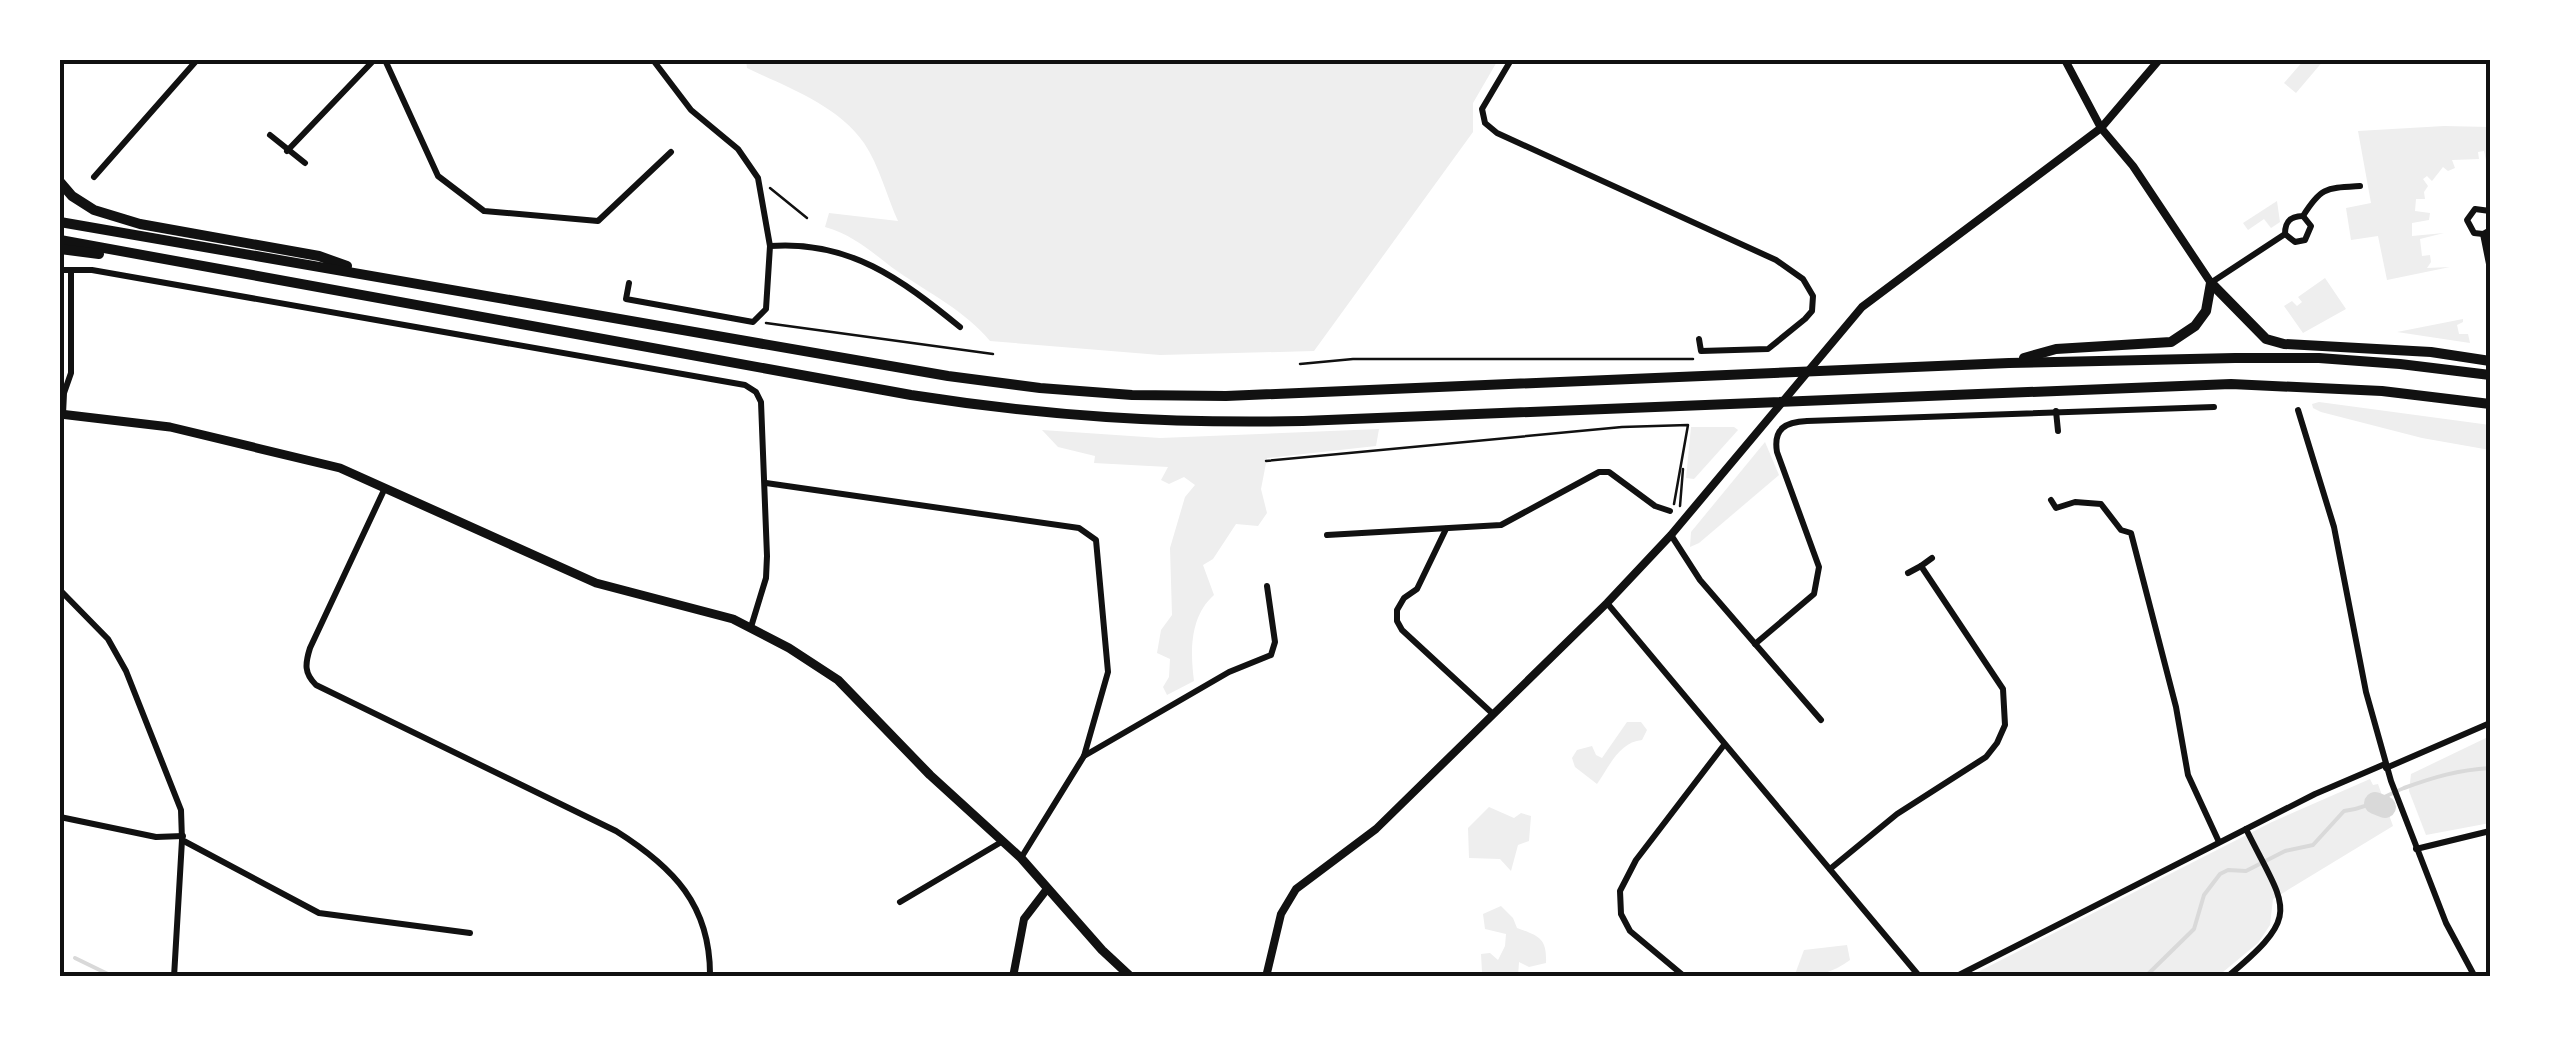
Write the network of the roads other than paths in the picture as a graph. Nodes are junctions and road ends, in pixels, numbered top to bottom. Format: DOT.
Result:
graph roads {
  1 [pos="197,60"];
  2 [pos="374,60"];
  3 [pos="385,60"];
  4 [pos="570,60"];
  5 [pos="583,60"];
  6 [pos="653,60"];
  7 [pos="1510,60"];
  8 [pos="2066,60"];
  9 [pos="2159,60"];
  10 [pos="2101,128"];
  11 [pos="270,135"];
  12 [pos="287,150"];
  13 [pos="670,152"];
  14 [pos="305,163"];
  15 [pos="94,177"];
  16 [pos="60,182"];
  17 [pos="2360,186"];
  18 [pos="2490,211"];
  19 [pos="2302,216"];
  20 [pos="60,222"];
  21 [pos="2486,232"];
  22 [pos="2286,234"];
  23 [pos="60,240"];
  24 [pos="770,246"];
  25 [pos="60,249"];
  26 [pos="130,255"];
  27 [pos="2490,269"];
  28 [pos="60,270"];
  29 [pos="71,272"];
  30 [pos="374,276"];
  31 [pos="629,283"];
  32 [pos="2211,283"];
  33 [pos="960,328"];
  34 [pos="1699,340"];
  35 [pos="2490,361"];
  36 [pos="2009,363"];
  37 [pos="2490,375"];
  38 [pos="2490,404"];
  39 [pos="2214,407"];
  40 [pos="2298,410"];
  41 [pos="2056,411"];
  42 [pos="61,414"];
  43 [pos="2058,431"];
  44 [pos="2490,468"];
  45 [pos="766,483"];
  46 [pos="386,487"];
  47 [pos="2490,496"];
  48 [pos="1670,511"];
  49 [pos="2061,516"];
  50 [pos="1446,529"];
  51 [pos="1674,531"];
  52 [pos="1327,535"];
  53 [pos="1932,558"];
  54 [pos="1921,566"];
  55 [pos="1908,573"];
  56 [pos="1267,586"];
  57 [pos="60,590"];
  58 [pos="1607,603"];
  59 [pos="751,628"];
  60 [pos="1755,644"];
  61 [pos="1494,715"];
  62 [pos="1821,720"];
  63 [pos="2490,723"];
  64 [pos="1724,744"];
  65 [pos="1084,756"];
  66 [pos="2386,766"];
  67 [pos="60,817"];
  68 [pos="2246,829"];
  69 [pos="2490,831"];
  70 [pos="182,838"];
  71 [pos="1003,841"];
  72 [pos="2219,842"];
  73 [pos="2416,850"];
  74 [pos="1021,858"];
  75 [pos="1830,868"];
  76 [pos="1047,889"];
  77 [pos="900,902"];
  78 [pos="470,933"];
  79 [pos="173,976"];
  80 [pos="710,977"];
  81 [pos="1013,977"];
  82 [pos="1131,977"];
  83 [pos="1266,977"];
  84 [pos="1686,977"];
  85 [pos="1920,977"];
  86 [pos="1956,977"];
  87 [pos="2227,977"];
  88 [pos="2475,977"];
  1 -- 15 [label="street"];
  2 -- 12 [label="street"];
  3 -- 13 [label="street"];
  4 -- 5 [label="street"];
  6 -- 24 [label="street"];
  7 -- 34 [label="street"];
  8 -- 10 [label="street"];
  9 -- 10 [label="street"];
  10 -- 32 [label="street"];
  10 -- 51 [label="street"];
  11 -- 12 [label="street"];
  12 -- 14 [label="street"];
  16 -- 30 [label="highway"];
  17 -- 19 [label="street"];
  18 -- 21 [label="street"];
  19 -- 22 [label="street"];
  19 -- 22 [label="street"];
  20 -- 30 [label="highway"];
  21 -- 27 [label="street"];
  22 -- 32 [label="street"];
  23 -- 26 [label="highway"];
  24 -- 31 [label="street"];
  24 -- 33 [label="street"];
  25 -- 26 [label="highway"];
  26 -- 38 [label="highway"];
  28 -- 29 [label="street"];
  29 -- 42 [label="street"];
  29 -- 45 [label="street"];
  30 -- 36 [label="highway"];
  32 -- 35 [label="highway"];
  32 -- 36 [label="highway"];
  36 -- 37 [label="highway"];
  39 -- 41 [label="street"];
  40 -- 66 [label="street"];
  41 -- 43 [label="street"];
  41 -- 60 [label="street"];
  42 -- 46 [label="main road"];
  44 -- 47 [label="street"];
  45 -- 59 [label="street"];
  45 -- 65 [label="street"];
  46 -- 59 [label="main road"];
  46 -- 80 [label="street"];
  48 -- 50 [label="street"];
  49 -- 72 [label="street"];
  50 -- 52 [label="street"];
  50 -- 61 [label="street"];
  51 -- 58 [label="street"];
  51 -- 60 [label="street"];
  53 -- 54 [label="street"];
  54 -- 55 [label="street"];
  54 -- 75 [label="street"];
  56 -- 65 [label="street"];
  57 -- 70 [label="street"];
  58 -- 61 [label="street"];
  58 -- 64 [label="street"];
  59 -- 71 [label="main road"];
  60 -- 62 [label="street"];
  61 -- 83 [label="street"];
  63 -- 66 [label="street"];
  64 -- 75 [label="street"];
  64 -- 84 [label="street"];
  65 -- 74 [label="street"];
  66 -- 68 [label="street"];
  66 -- 73 [label="street"];
  67 -- 70 [label="street"];
  68 -- 72 [label="street"];
  68 -- 87 [label="street"];
  69 -- 73 [label="street"];
  70 -- 78 [label="street"];
  70 -- 79 [label="street"];
  71 -- 74 [label="main road"];
  71 -- 77 [label="street"];
  72 -- 86 [label="street"];
  73 -- 88 [label="street"];
  74 -- 76 [label="main road"];
  75 -- 85 [label="street"];
  76 -- 81 [label="street"];
  76 -- 82 [label="main road"];
}
